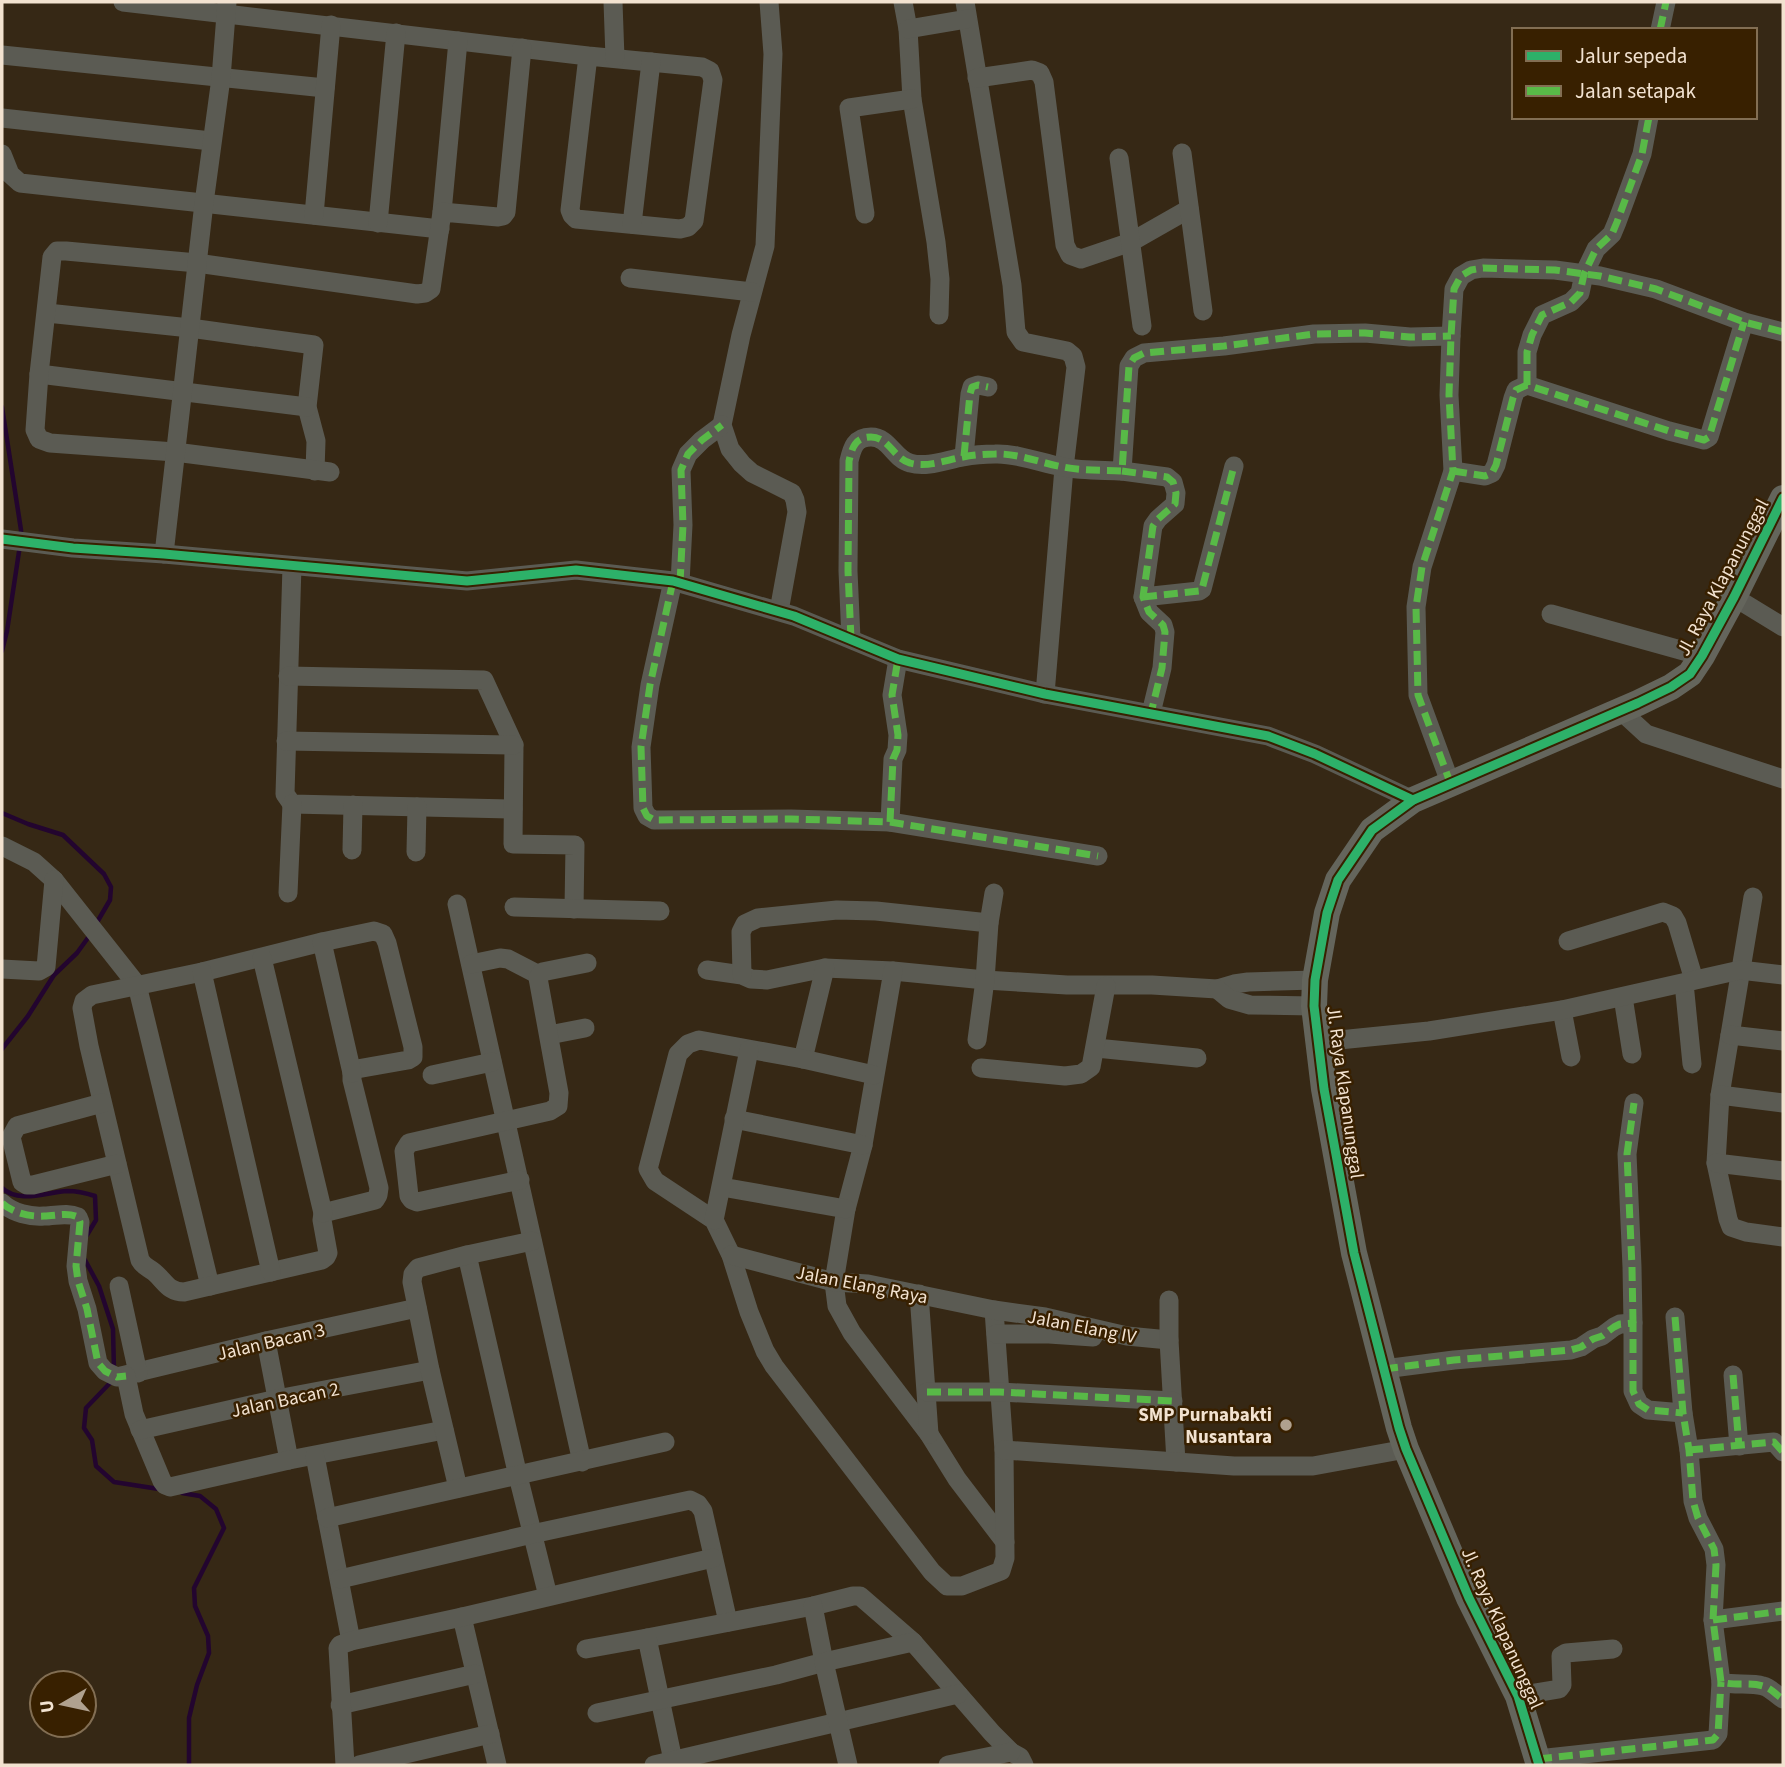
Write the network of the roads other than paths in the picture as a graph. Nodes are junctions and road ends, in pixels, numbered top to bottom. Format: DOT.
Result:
graph roads {
  1 [pos="123,2"];
  2 [pos="613,2"];
  3 [pos="769,2"];
  4 [pos="903,2"];
  5 [pos="1667,2"];
  6 [pos="226,7"];
  7 [pos="966,10"];
  8 [pos="331,25"];
  9 [pos="1660,28"];
  10 [pos="908,29"];
  11 [pos="396,33"];
  12 [pos="458,41"];
  13 [pos="523,48"];
  14 [pos="2,55"];
  15 [pos="588,56"];
  16 [pos="615,58"];
  17 [pos="651,62"];
  18 [pos="221,78"];
  19 [pos="977,78"];
  20 [pos="325,88"];
  21 [pos="912,99"];
  22 [pos="2,118"];
  23 [pos="1649,119"];
  24 [pos="211,141"];
  25 [pos="1182,153"];
  26 [pos="2,154"];
  27 [pos="1119,158"];
  28 [pos="204,203"];
  29 [pos="1189,209"];
  30 [pos="864,214"];
  31 [pos="314,215"];
  32 [pos="441,221"];
  33 [pos="378,223"];
  34 [pos="632,224"];
  35 [pos="1131,242"];
  36 [pos="197,263"];
  37 [pos="1584,274"];
  38 [pos="630,278"];
  39 [pos="752,292"];
  40 [pos="1203,311"];
  41 [pos="47,313"];
  42 [pos="939,315"];
  43 [pos="1744,322"];
  44 [pos="1142,326"];
  45 [pos="190,328"];
  46 [pos="1783,332"];
  47 [pos="1451,336"];
  48 [pos="39,374"];
  49 [pos="1527,385"];
  50 [pos="988,387"];
  51 [pos="183,391"];
  52 [pos="307,407"];
  53 [pos="722,425"];
  54 [pos="176,453"];
  55 [pos="964,456"];
  56 [pos="1234,466"];
  57 [pos="1064,468"];
  58 [pos="1122,471"];
  59 [pos="1453,471"];
  60 [pos="1783,498"];
  61 [pos="5,540"];
  62 [pos="164,554"];
  63 [pos="292,566"];
  64 [pos="676,582"];
  65 [pos="1143,597"];
  66 [pos="1734,597"];
  67 [pos="779,611"];
  68 [pos="1551,614"];
  69 [pos="1783,627"];
  70 [pos="851,639"];
  71 [pos="1702,656"];
  72 [pos="898,659"];
  73 [pos="288,676"];
  74 [pos="1045,694"];
  75 [pos="1621,711"];
  76 [pos="1151,713"];
  77 [pos="286,741"];
  78 [pos="513,745"];
  79 [pos="1783,779"];
  80 [pos="1451,785"];
  81 [pos="1413,800"];
  82 [pos="292,804"];
  83 [pos="353,805"];
  84 [pos="417,807"];
  85 [pos="513,809"];
  86 [pos="890,822"];
  87 [pos="2,846"];
  88 [pos="352,850"];
  89 [pos="416,852"];
  90 [pos="1098,856"];
  91 [pos="54,880"];
  92 [pos="994,892"];
  93 [pos="288,893"];
  94 [pos="1753,897"];
  95 [pos="457,904"];
  96 [pos="514,908"];
  97 [pos="574,909"];
  98 [pos="660,911"];
  99 [pos="989,923"];
  100 [pos="1569,941"];
  101 [pos="322,942"];
  102 [pos="262,958"];
  103 [pos="587,963"];
  104 [pos="471,964"];
  105 [pos="825,968"];
  106 [pos="2,969"];
  107 [pos="706,970"];
  108 [pos="1740,970"];
  109 [pos="893,971"];
  110 [pos="202,972"];
  111 [pos="539,975"];
  112 [pos="742,975"];
  113 [pos="1783,975"];
  114 [pos="985,980"];
  115 [pos="1689,982"];
  116 [pos="137,985"];
  117 [pos="1106,986"];
  118 [pos="1315,993"];
  119 [pos="1623,997"];
  120 [pos="1562,1010"];
  121 [pos="585,1028"];
  122 [pos="549,1035"];
  123 [pos="1730,1035"];
  124 [pos="976,1040"];
  125 [pos="1783,1041"];
  126 [pos="1319,1042"];
  127 [pos="1096,1048"];
  128 [pos="749,1050"];
  129 [pos="1632,1054"];
  130 [pos="1571,1057"];
  131 [pos="1197,1058"];
  132 [pos="803,1059"];
  133 [pos="492,1062"];
  134 [pos="1692,1064"];
  135 [pos="981,1068"];
  136 [pos="352,1073"];
  137 [pos="432,1075"];
  138 [pos="874,1075"];
  139 [pos="1720,1095"];
  140 [pos="102,1103"];
  141 [pos="1634,1103"];
  142 [pos="1783,1103"];
  143 [pos="734,1119"];
  144 [pos="506,1121"];
  145 [pos="863,1144"];
  146 [pos="1716,1163"];
  147 [pos="117,1164"];
  148 [pos="1783,1171"];
  149 [pos="520,1180"];
  150 [pos="722,1187"];
  151 [pos="378,1195"];
  152 [pos="409,1196"];
  153 [pos="2,1203"];
  154 [pos="846,1209"];
  155 [pos="323,1213"];
  156 [pos="714,1220"];
  157 [pos="1783,1237"];
  158 [pos="532,1241"];
  159 [pos="467,1255"];
  160 [pos="731,1255"];
  161 [pos="271,1272"];
  162 [pos="834,1282"];
  163 [pos="119,1286"];
  164 [pos="210,1286"];
  165 [pos="919,1294"];
  166 [pos="1169,1300"];
  167 [pos="417,1308"];
  168 [pos="994,1310"];
  169 [pos="1675,1317"];
  170 [pos="1633,1323"];
  171 [pos="996,1334"];
  172 [pos="1127,1336"];
  173 [pos="1169,1340"];
  174 [pos="266,1341"];
  175 [pos="1384,1369"];
  176 [pos="430,1370"];
  177 [pos="122,1374"];
  178 [pos="1733,1375"];
  179 [pos="927,1392"];
  180 [pos="1000,1392"];
  181 [pos="278,1399"];
  182 [pos="1173,1401"];
  183 [pos="1683,1413"];
  184 [pos="141,1430"];
  185 [pos="444,1430"];
  186 [pos="929,1434"];
  187 [pos="665,1442"];
  188 [pos="1739,1446"];
  189 [pos="1406,1449"];
  190 [pos="1004,1450"];
  191 [pos="1689,1450"];
  192 [pos="1783,1452"];
  193 [pos="314,1456"];
  194 [pos="289,1460"];
  195 [pos="582,1462"];
  196 [pos="1176,1462"];
  197 [pos="518,1476"];
  198 [pos="458,1488"];
  199 [pos="327,1518"];
  200 [pos="532,1534"];
  201 [pos="1004,1542"];
  202 [pos="713,1558"];
  203 [pos="340,1579"];
  204 [pos="548,1596"];
  205 [pos="813,1606"];
  206 [pos="1783,1611"];
  207 [pos="461,1617"];
  208 [pos="1713,1620"];
  209 [pos="728,1622"];
  210 [pos="647,1638"];
  211 [pos="351,1641"];
  212 [pos="913,1642"];
  213 [pos="586,1649"];
  214 [pos="1613,1649"];
  215 [pos="824,1662"];
  216 [pos="475,1674"];
  217 [pos="1721,1682"];
  218 [pos="958,1694"];
  219 [pos="1518,1696"];
  220 [pos="1783,1699"];
  221 [pos="659,1701"];
  222 [pos="340,1705"];
  223 [pos="597,1713"];
  224 [pos="838,1723"];
  225 [pos="490,1734"];
  226 [pos="1017,1758"];
  227 [pos="1538,1762"];
  228 [pos="667,1764"];
  229 [pos="345,1765"];
  230 [pos="359,1765"];
  231 [pos="497,1765"];
  232 [pos="848,1765"];
  233 [pos="948,1765"];
  1 -- 6 [label="street"];
  2 -- 16 [label="street"];
  3 -- 39 [label="street"];
  4 -- 10 [label="street"];
  5 -- 9 [label="street"];
  6 -- 8 [label="street"];
  6 -- 18 [label="street"];
  7 -- 10 [label="street"];
  7 -- 19 [label="street"];
  8 -- 11 [label="street"];
  8 -- 20 [label="street"];
  10 -- 21 [label="street"];
  11 -- 12 [label="street"];
  11 -- 33 [label="street"];
  12 -- 13 [label="street"];
  12 -- 32 [label="street"];
  13 -- 15 [label="street"];
  13 -- 32 [label="street"];
  14 -- 18 [label="street"];
  15 -- 16 [label="street"];
  15 -- 34 [label="street"];
  16 -- 17 [label="street"];
  17 -- 34 [label="street"];
  17 -- 34 [label="street"];
  18 -- 20 [label="street"];
  18 -- 24 [label="street"];
  19 -- 35 [label="street"];
  19 -- 57 [label="street"];
  20 -- 31 [label="street"];
  21 -- 30 [label="street"];
  21 -- 42 [label="street"];
  22 -- 24 [label="street"];
  23 -- 37 [label="street"];
  24 -- 28 [label="street"];
  25 -- 29 [label="street"];
  26 -- 28 [label="street"];
  27 -- 35 [label="street"];
  28 -- 31 [label="street"];
  28 -- 36 [label="street"];
  29 -- 35 [label="street"];
  29 -- 40 [label="street"];
  31 -- 33 [label="street"];
  32 -- 33 [label="street"];
  32 -- 36 [label="street"];
  35 -- 44 [label="street"];
  36 -- 41 [label="street"];
  36 -- 45 [label="street"];
  37 -- 43 [label="street"];
  37 -- 47 [label="street"];
  37 -- 49 [label="street"];
  38 -- 39 [label="street"];
  39 -- 53 [label="street"];
  41 -- 45 [label="street"];
  41 -- 48 [label="street"];
  43 -- 46 [label="street"];
  43 -- 49 [label="street"];
  45 -- 51 [label="street"];
  45 -- 52 [label="street"];
  47 -- 58 [label="street"];
  47 -- 59 [label="street"];
  48 -- 51 [label="street"];
  48 -- 54 [label="street"];
  49 -- 59 [label="street"];
  50 -- 55 [label="street"];
  51 -- 52 [label="street"];
  51 -- 54 [label="street"];
  52 -- 54 [label="street"];
  53 -- 64 [label="street"];
  53 -- 67 [label="street"];
  54 -- 62 [label="street"];
  55 -- 57 [label="street"];
  55 -- 70 [label="street"];
  56 -- 65 [label="street"];
  57 -- 58 [label="street"];
  57 -- 74 [label="street"];
  58 -- 65 [label="street"];
  59 -- 80 [label="street"];
  60 -- 66 [label="street, Jl. Raya Klapanunggal"];
  61 -- 62 [label="street"];
  62 -- 63 [label="street"];
  63 -- 64 [label="street"];
  63 -- 73 [label="street"];
  64 -- 67 [label="street"];
  64 -- 86 [label="street"];
  65 -- 76 [label="street"];
  66 -- 69 [label="street"];
  66 -- 71 [label="street, Jl. Raya Klapanunggal"];
  67 -- 70 [label="street"];
  68 -- 71 [label="street"];
  70 -- 72 [label="street"];
  71 -- 75 [label="street, Jl. Raya Klapanunggal"];
  72 -- 74 [label="street"];
  72 -- 86 [label="street"];
  73 -- 77 [label="street"];
  73 -- 78 [label="street"];
  74 -- 76 [label="street"];
  75 -- 79 [label="street"];
  75 -- 80 [label="street, Jl. Raya Klapanunggal"];
  76 -- 81 [label="street"];
  77 -- 78 [label="street"];
  77 -- 82 [label="street"];
  78 -- 85 [label="street"];
  80 -- 81 [label="street, Jl. Raya Klapanunggal"];
  81 -- 118 [label="street, Jl. Raya Klapanunggal"];
  82 -- 83 [label="street"];
  82 -- 93 [label="street"];
  83 -- 84 [label="street"];
  83 -- 88 [label="street"];
  84 -- 85 [label="street"];
  84 -- 89 [label="street"];
  85 -- 97 [label="street"];
  86 -- 90 [label="street"];
  87 -- 91 [label="street"];
  91 -- 106 [label="street"];
  91 -- 116 [label="street"];
  92 -- 99 [label="street"];
  94 -- 108 [label="street"];
  95 -- 104 [label="street"];
  96 -- 97 [label="street"];
  97 -- 98 [label="street"];
  99 -- 112 [label="street"];
  99 -- 114 [label="street"];
  100 -- 115 [label="street"];
  101 -- 102 [label="street"];
  101 -- 136 [label="street"];
  101 -- 136 [label="street"];
  102 -- 110 [label="street"];
  102 -- 155 [label="street"];
  103 -- 111 [label="street"];
  104 -- 111 [label="street"];
  104 -- 133 [label="street"];
  105 -- 109 [label="street"];
  105 -- 112 [label="street"];
  105 -- 132 [label="street"];
  107 -- 112 [label="street"];
  108 -- 113 [label="street"];
  108 -- 115 [label="street"];
  108 -- 123 [label="street"];
  109 -- 114 [label="street"];
  109 -- 138 [label="street"];
  110 -- 116 [label="street"];
  110 -- 161 [label="street"];
  111 -- 122 [label="street"];
  114 -- 117 [label="street"];
  114 -- 124 [label="street"];
  115 -- 119 [label="street"];
  115 -- 134 [label="street"];
  116 -- 140 [label="street"];
  116 -- 164 [label="street"];
  117 -- 118 [label="street"];
  117 -- 127 [label="street"];
  118 -- 126 [label="street, Jl. Raya Klapanunggal"];
  119 -- 120 [label="street"];
  119 -- 129 [label="street"];
  120 -- 126 [label="street"];
  120 -- 130 [label="street"];
  121 -- 122 [label="street"];
  122 -- 144 [label="street"];
  123 -- 125 [label="street"];
  123 -- 139 [label="street"];
  126 -- 175 [label="street, Jl. Raya Klapanunggal"];
  127 -- 131 [label="street"];
  127 -- 135 [label="street"];
  128 -- 132 [label="street"];
  128 -- 143 [label="street"];
  128 -- 156 [label="street"];
  132 -- 138 [label="street"];
  133 -- 137 [label="street"];
  133 -- 144 [label="street"];
  136 -- 151 [label="street"];
  138 -- 145 [label="street"];
  139 -- 142 [label="street"];
  139 -- 146 [label="street"];
  140 -- 147 [label="street"];
  140 -- 147 [label="street"];
  141 -- 170 [label="street"];
  143 -- 145 [label="street"];
  143 -- 150 [label="street"];
  144 -- 149 [label="street"];
  144 -- 152 [label="street"];
  145 -- 154 [label="street"];
  146 -- 148 [label="street"];
  146 -- 157 [label="street"];
  147 -- 164 [label="street"];
  149 -- 152 [label="street"];
  149 -- 158 [label="street"];
  150 -- 154 [label="street"];
  150 -- 156 [label="street"];
  151 -- 152 [label="street"];
  151 -- 155 [label="street"];
  153 -- 177 [label="street"];
  154 -- 162 [label="street"];
  155 -- 161 [label="street"];
  156 -- 160 [label="street"];
  158 -- 159 [label="street"];
  158 -- 195 [label="street"];
  159 -- 167 [label="street"];
  159 -- 197 [label="street"];
  160 -- 162 [label="street, Jalan Elang Raya"];
  160 -- 201 [label="street"];
  161 -- 164 [label="street"];
  162 -- 165 [label="street, Jalan Elang Raya"];
  162 -- 186 [label="street"];
  163 -- 177 [label="street"];
  165 -- 168 [label="street, Jalan Elang Raya"];
  165 -- 179 [label="street"];
  166 -- 173 [label="street"];
  167 -- 174 [label="street, Jalan Bacan 3"];
  167 -- 176 [label="street"];
  168 -- 171 [label="street"];
  168 -- 172 [label="street, Jalan Elang IV"];
  169 -- 183 [label="street"];
  170 -- 175 [label="street"];
  170 -- 183 [label="street"];
  171 -- 172 [label="street"];
  171 -- 180 [label="street"];
  172 -- 173 [label="street, Jalan Elang IV"];
  173 -- 182 [label="street"];
  174 -- 177 [label="street, Jalan Bacan 3"];
  174 -- 181 [label="street"];
  175 -- 189 [label="street, Jl. Raya Klapanunggal"];
  176 -- 181 [label="street, Jalan Bacan 2"];
  176 -- 185 [label="street"];
  177 -- 184 [label="street"];
  178 -- 188 [label="street"];
  179 -- 180 [label="street"];
  179 -- 186 [label="street"];
  180 -- 182 [label="street"];
  180 -- 190 [label="street"];
  181 -- 184 [label="street, Jalan Bacan 2"];
  181 -- 194 [label="street"];
  182 -- 196 [label="street"];
  183 -- 191 [label="street"];
  184 -- 194 [label="street"];
  185 -- 193 [label="street"];
  185 -- 198 [label="street"];
  186 -- 201 [label="street"];
  187 -- 195 [label="street"];
  188 -- 191 [label="street"];
  188 -- 192 [label="street"];
  189 -- 196 [label="street"];
  189 -- 219 [label="street, Jl. Raya Klapanunggal"];
  190 -- 196 [label="street"];
  190 -- 201 [label="street"];
  191 -- 208 [label="street"];
  193 -- 194 [label="street"];
  193 -- 199 [label="street"];
  195 -- 197 [label="street"];
  197 -- 198 [label="street"];
  197 -- 200 [label="street"];
  198 -- 199 [label="street"];
  199 -- 203 [label="street"];
  200 -- 202 [label="street"];
  200 -- 203 [label="street"];
  200 -- 204 [label="street"];
  202 -- 204 [label="street"];
  202 -- 209 [label="street"];
  203 -- 211 [label="street"];
  204 -- 207 [label="street"];
  205 -- 209 [label="street"];
  205 -- 212 [label="street"];
  205 -- 215 [label="street"];
  206 -- 208 [label="street"];
  207 -- 211 [label="street"];
  207 -- 216 [label="street"];
  208 -- 217 [label="street"];
  209 -- 210 [label="street"];
  210 -- 213 [label="street"];
  210 -- 221 [label="street"];
  211 -- 222 [label="street"];
  212 -- 215 [label="street"];
  212 -- 218 [label="street"];
  214 -- 219 [label="street"];
  215 -- 221 [label="street"];
  215 -- 224 [label="street"];
  216 -- 222 [label="street"];
  216 -- 225 [label="street"];
  217 -- 220 [label="street"];
  217 -- 227 [label="street"];
  218 -- 224 [label="street"];
  218 -- 226 [label="street"];
  219 -- 227 [label="street, Jl. Raya Klapanunggal"];
  221 -- 223 [label="street"];
  221 -- 228 [label="street"];
  222 -- 229 [label="street"];
  224 -- 228 [label="street"];
  224 -- 232 [label="street"];
  225 -- 230 [label="street"];
  225 -- 231 [label="street"];
  226 -- 233 [label="street"];
}
